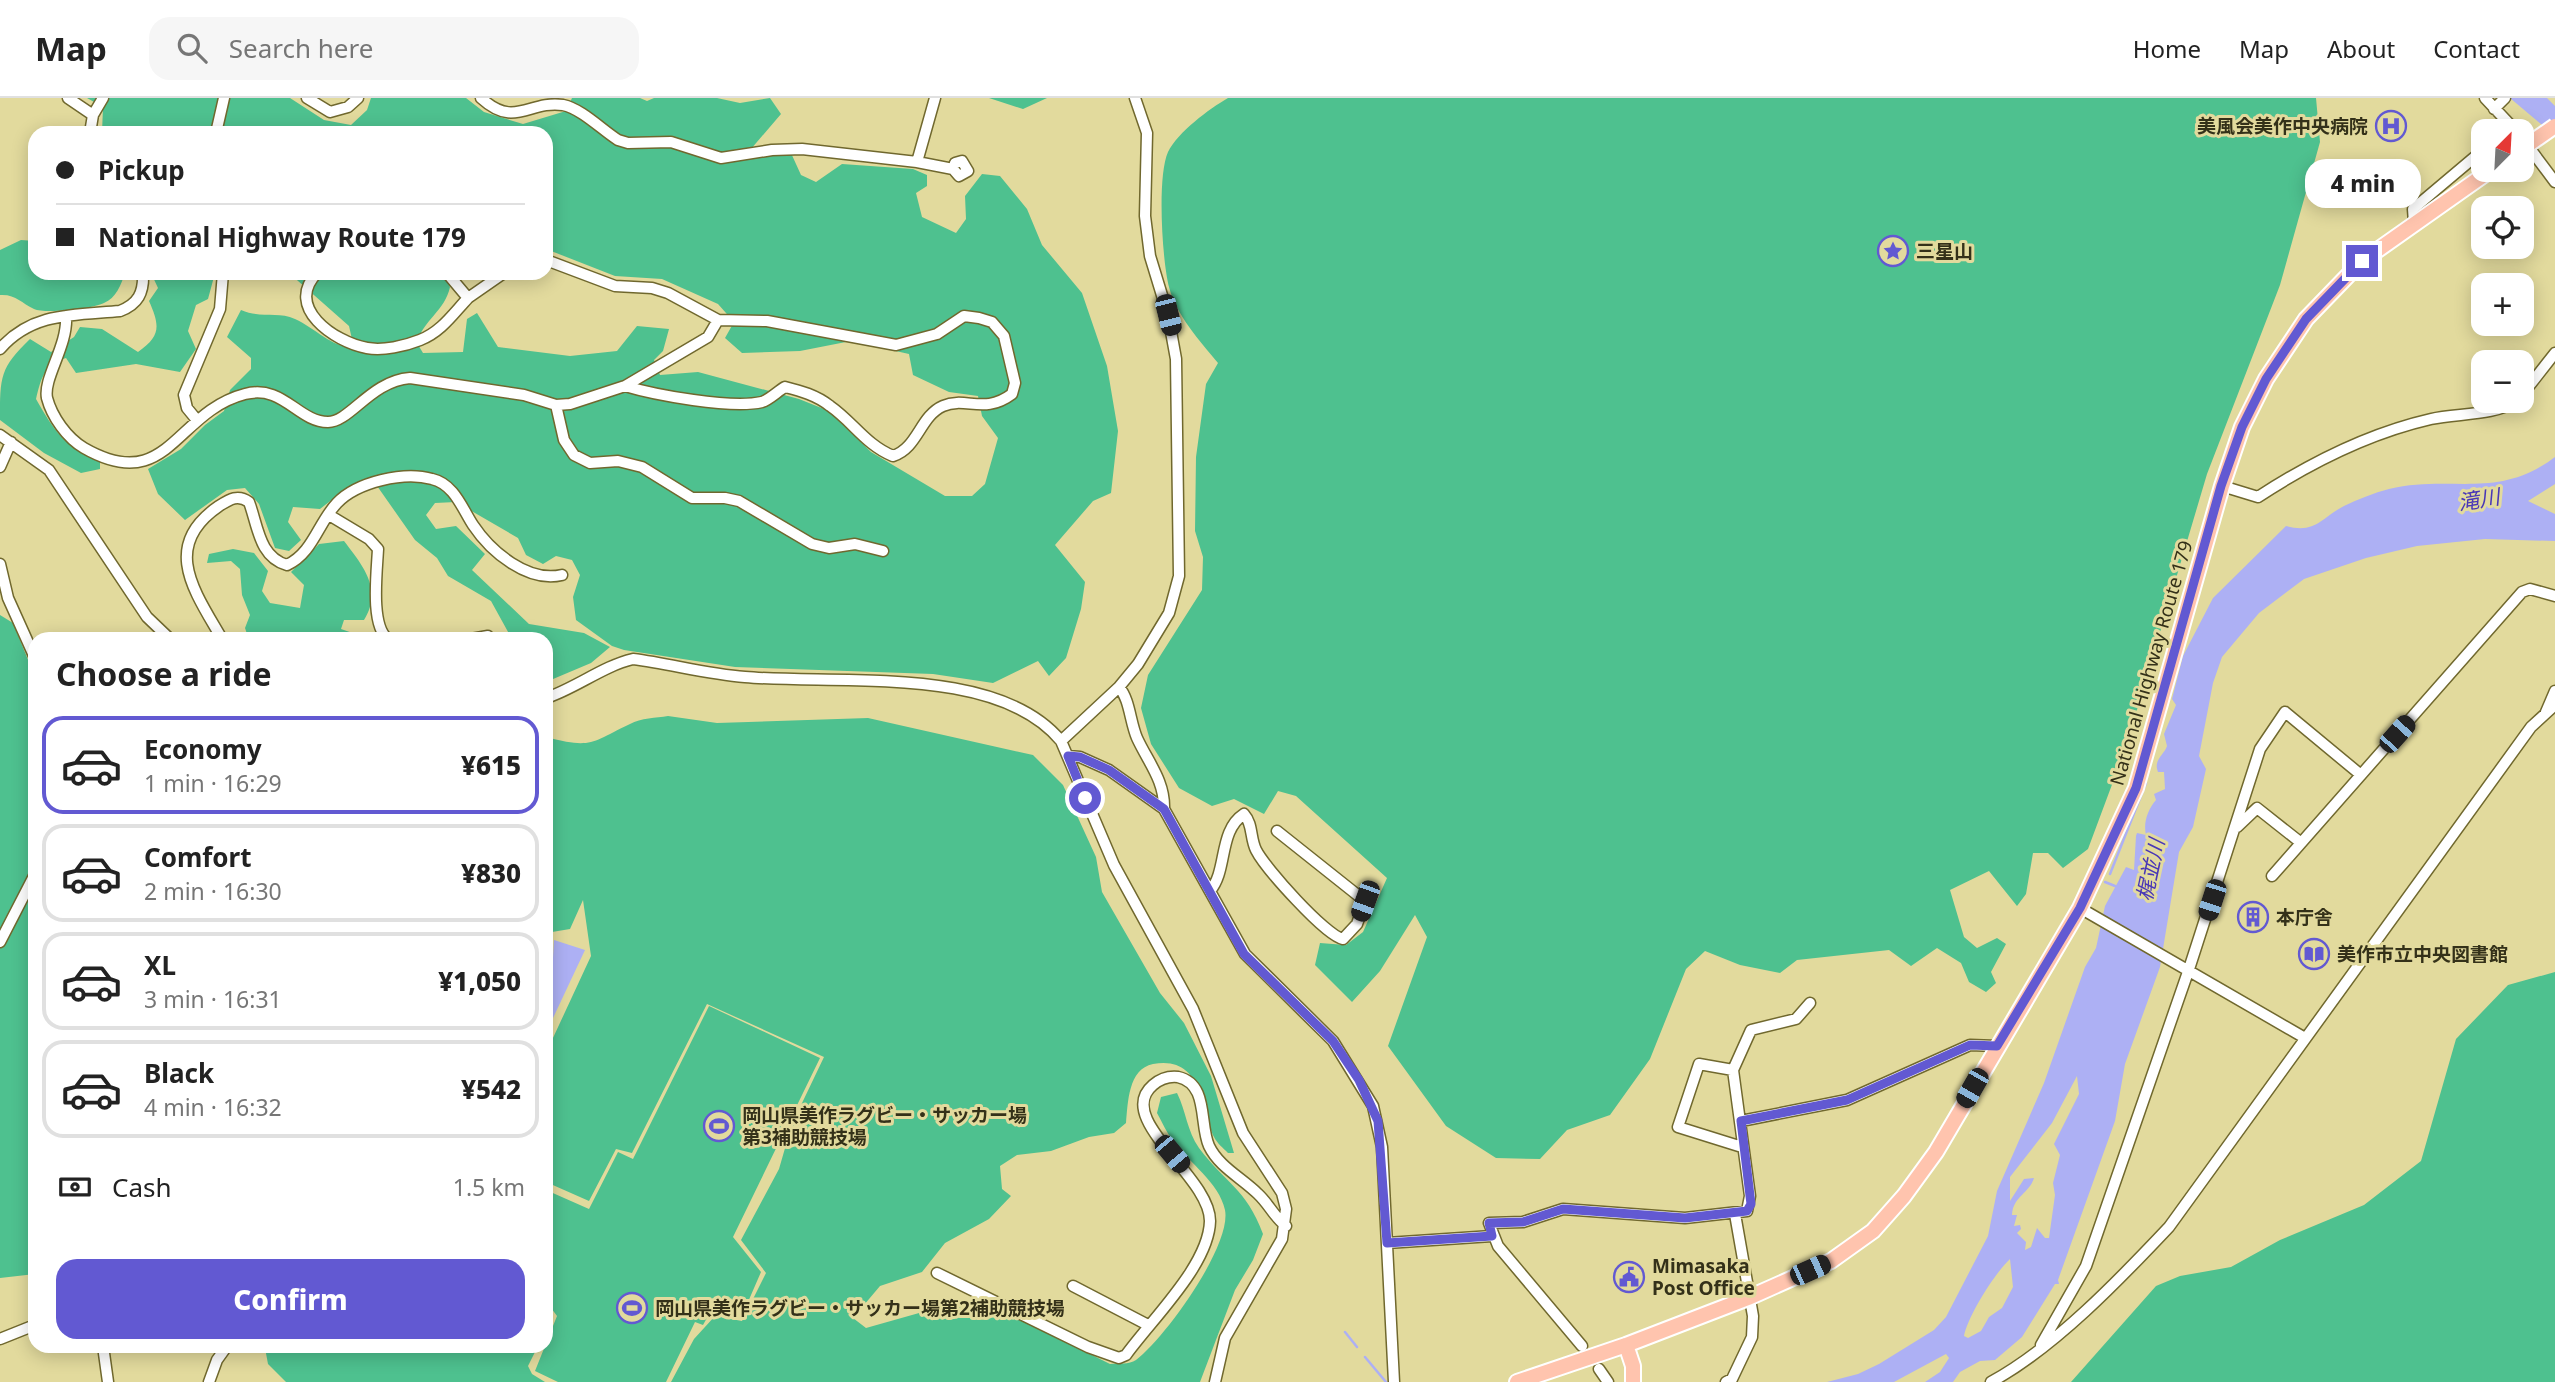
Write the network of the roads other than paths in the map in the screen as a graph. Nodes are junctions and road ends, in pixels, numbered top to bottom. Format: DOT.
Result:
graph roads {
  1 [pos="68,98"];
  2 [pos="103,98"];
  3 [pos="224,98"];
  4 [pos="307,98"];
  5 [pos="358,98"];
  6 [pos="481,98"];
  7 [pos="935,98"];
  8 [pos="1135,98"];
  9 [pos="2484,98"];
  10 [pos="2500,104"];
  11 [pos="93,115"];
  12 [pos="91,126"];
  13 [pos="218,126"];
  14 [pos="2555,126"];
  15 [pos="2534,141"];
  16 [pos="2534,154"];
  17 [pos="2471,160"];
  18 [pos="917,162"];
  19 [pos="953,169"];
  20 [pos="2474,182"];
  21 [pos="2555,182"];
  22 [pos="2414,223"];
  23 [pos="553,263"];
  24 [pos="142,280"];
  25 [pos="222,280"];
  26 [pos="312,280"];
  27 [pos="453,280"];
  28 [pos="493,280"];
  29 [pos="468,298"];
  30 [pos="66,316"];
  31 [pos="718,320"];
  32 [pos="0,349"];
  33 [pos="2555,353"];
  34 [pos="2534,380"];
  35 [pos="625,386"];
  36 [pos="556,405"];
  37 [pos="2471,412"];
  38 [pos="196,419"];
  39 [pos="0,435"];
  40 [pos="11,442"];
  41 [pos="0,467"];
  42 [pos="2221,486"];
  43 [pos="328,515"];
  44 [pos="883,551"];
  45 [pos="0,564"];
  46 [pos="562,575"];
  47 [pos="2555,596"];
  48 [pos="4,598"];
  49 [pos="163,632"];
  50 [pos="218,632"];
  51 [pos="380,632"];
  52 [pos="28,644"];
  53 [pos="1119,687"];
  54 [pos="2555,691"];
  55 [pos="553,696"];
  56 [pos="2555,705"];
  57 [pos="2546,712"];
  58 [pos="1061,741"];
  59 [pos="1068,756"];
  60 [pos="2361,775"];
  61 [pos="1164,809"];
  62 [pos="2235,830"];
  63 [pos="1277,831"];
  64 [pos="2300,842"];
  65 [pos="2272,876"];
  66 [pos="28,888"];
  67 [pos="1210,891"];
  68 [pos="2080,908"];
  69 [pos="0,942"];
  70 [pos="2186,967"];
  71 [pos="1810,1003"];
  72 [pos="2305,1038"];
  73 [pos="1997,1046"];
  74 [pos="1733,1070"];
  75 [pos="1741,1121"];
  76 [pos="1742,1147"];
  77 [pos="1735,1214"];
  78 [pos="1286,1226"];
  79 [pos="1492,1236"];
  80 [pos="1387,1243"];
  81 [pos="937,1273"];
  82 [pos="1073,1286"];
  83 [pos="1748,1298"];
  84 [pos="1148,1325"];
  85 [pos="28,1328"];
  86 [pos="0,1339"];
  87 [pos="1582,1346"];
  88 [pos="1626,1346"];
  89 [pos="2039,1349"];
  90 [pos="104,1353"];
  91 [pos="222,1353"];
  92 [pos="1599,1369"];
  93 [pos="108,1382"];
  94 [pos="209,1382"];
  95 [pos="1215,1382"];
  96 [pos="1394,1382"];
  97 [pos="1517,1382"];
  98 [pos="1608,1382"];
  99 [pos="1633,1382"];
  100 [pos="1726,1382"];
  101 [pos="1991,1382"];
  1 -- 11 [label="street"];
  2 -- 11 [label="street"];
  3 -- 13 [label="street"];
  4 -- 5 [label="street"];
  6 -- 18 [label="street"];
  7 -- 18 [label="street"];
  8 -- 53 [label="street"];
  9 -- 10 [label="street"];
  11 -- 12 [label="street"];
  14 -- 15 [label="highway, bridge"];
  16 -- 21 [label="street"];
  17 -- 22 [label="street"];
  18 -- 19 [label="street"];
  20 -- 22 [label="highway, National Highway Route 179"];
  22 -- 42 [label="highway, National Highway Route 179"];
  23 -- 31 [label="street"];
  24 -- 30 [label="street"];
  25 -- 38 [label="street"];
  26 -- 29 [label="street"];
  27 -- 29 [label="street"];
  28 -- 29 [label="street"];
  30 -- 32 [label="street"];
  30 -- 38 [label="street"];
  31 -- 35 [label="street"];
  31 -- 35 [label="street"];
  33 -- 34 [label="street"];
  35 -- 36 [label="street"];
  36 -- 38 [label="street"];
  36 -- 44 [label="street"];
  37 -- 42 [label="street"];
  39 -- 40 [label="street"];
  40 -- 41 [label="street"];
  40 -- 49 [label="street"];
  42 -- 68 [label="highway, National Highway Route 179"];
  43 -- 46 [label="street"];
  43 -- 50 [label="street"];
  43 -- 51 [label="street"];
  45 -- 48 [label="street"];
  47 -- 60 [label="street"];
  48 -- 52 [label="street"];
  53 -- 58 [label="street"];
  53 -- 61 [label="street"];
  54 -- 57 [label="street"];
  55 -- 58 [label="street"];
  56 -- 57 [label="street"];
  57 -- 72 [label="street"];
  58 -- 59 [label="street"];
  59 -- 61 [label="street"];
  59 -- 78 [label="street"];
  60 -- 62 [label="street"];
  60 -- 64 [label="street"];
  61 -- 67 [label="street"];
  62 -- 64 [label="street"];
  62 -- 70 [label="street"];
  63 -- 67 [label="street"];
  64 -- 65 [label="street"];
  66 -- 69 [label="street"];
  67 -- 80 [label="street"];
  68 -- 70 [label="street"];
  68 -- 73 [label="highway, National Highway Route 179"];
  70 -- 72 [label="street"];
  70 -- 89 [label="street"];
  71 -- 74 [label="street"];
  72 -- 89 [label="street"];
  73 -- 75 [label="street"];
  73 -- 83 [label="highway, National Highway Route 179"];
  74 -- 75 [label="street"];
  74 -- 76 [label="street"];
  75 -- 76 [label="street"];
  76 -- 77 [label="street"];
  77 -- 79 [label="street"];
  77 -- 83 [label="street"];
  78 -- 84 [label="street"];
  78 -- 95 [label="street"];
  79 -- 80 [label="street"];
  79 -- 87 [label="street"];
  80 -- 96 [label="street"];
  81 -- 84 [label="street"];
  82 -- 84 [label="street"];
  83 -- 88 [label="highway, National Highway Route 179"];
  83 -- 100 [label="street"];
  85 -- 86 [label="street"];
  88 -- 97 [label="highway, National Highway Route 179"];
  88 -- 99 [label="highway"];
  89 -- 101 [label="street"];
  90 -- 93 [label="street"];
  91 -- 94 [label="street"];
  92 -- 98 [label="street"];
}
